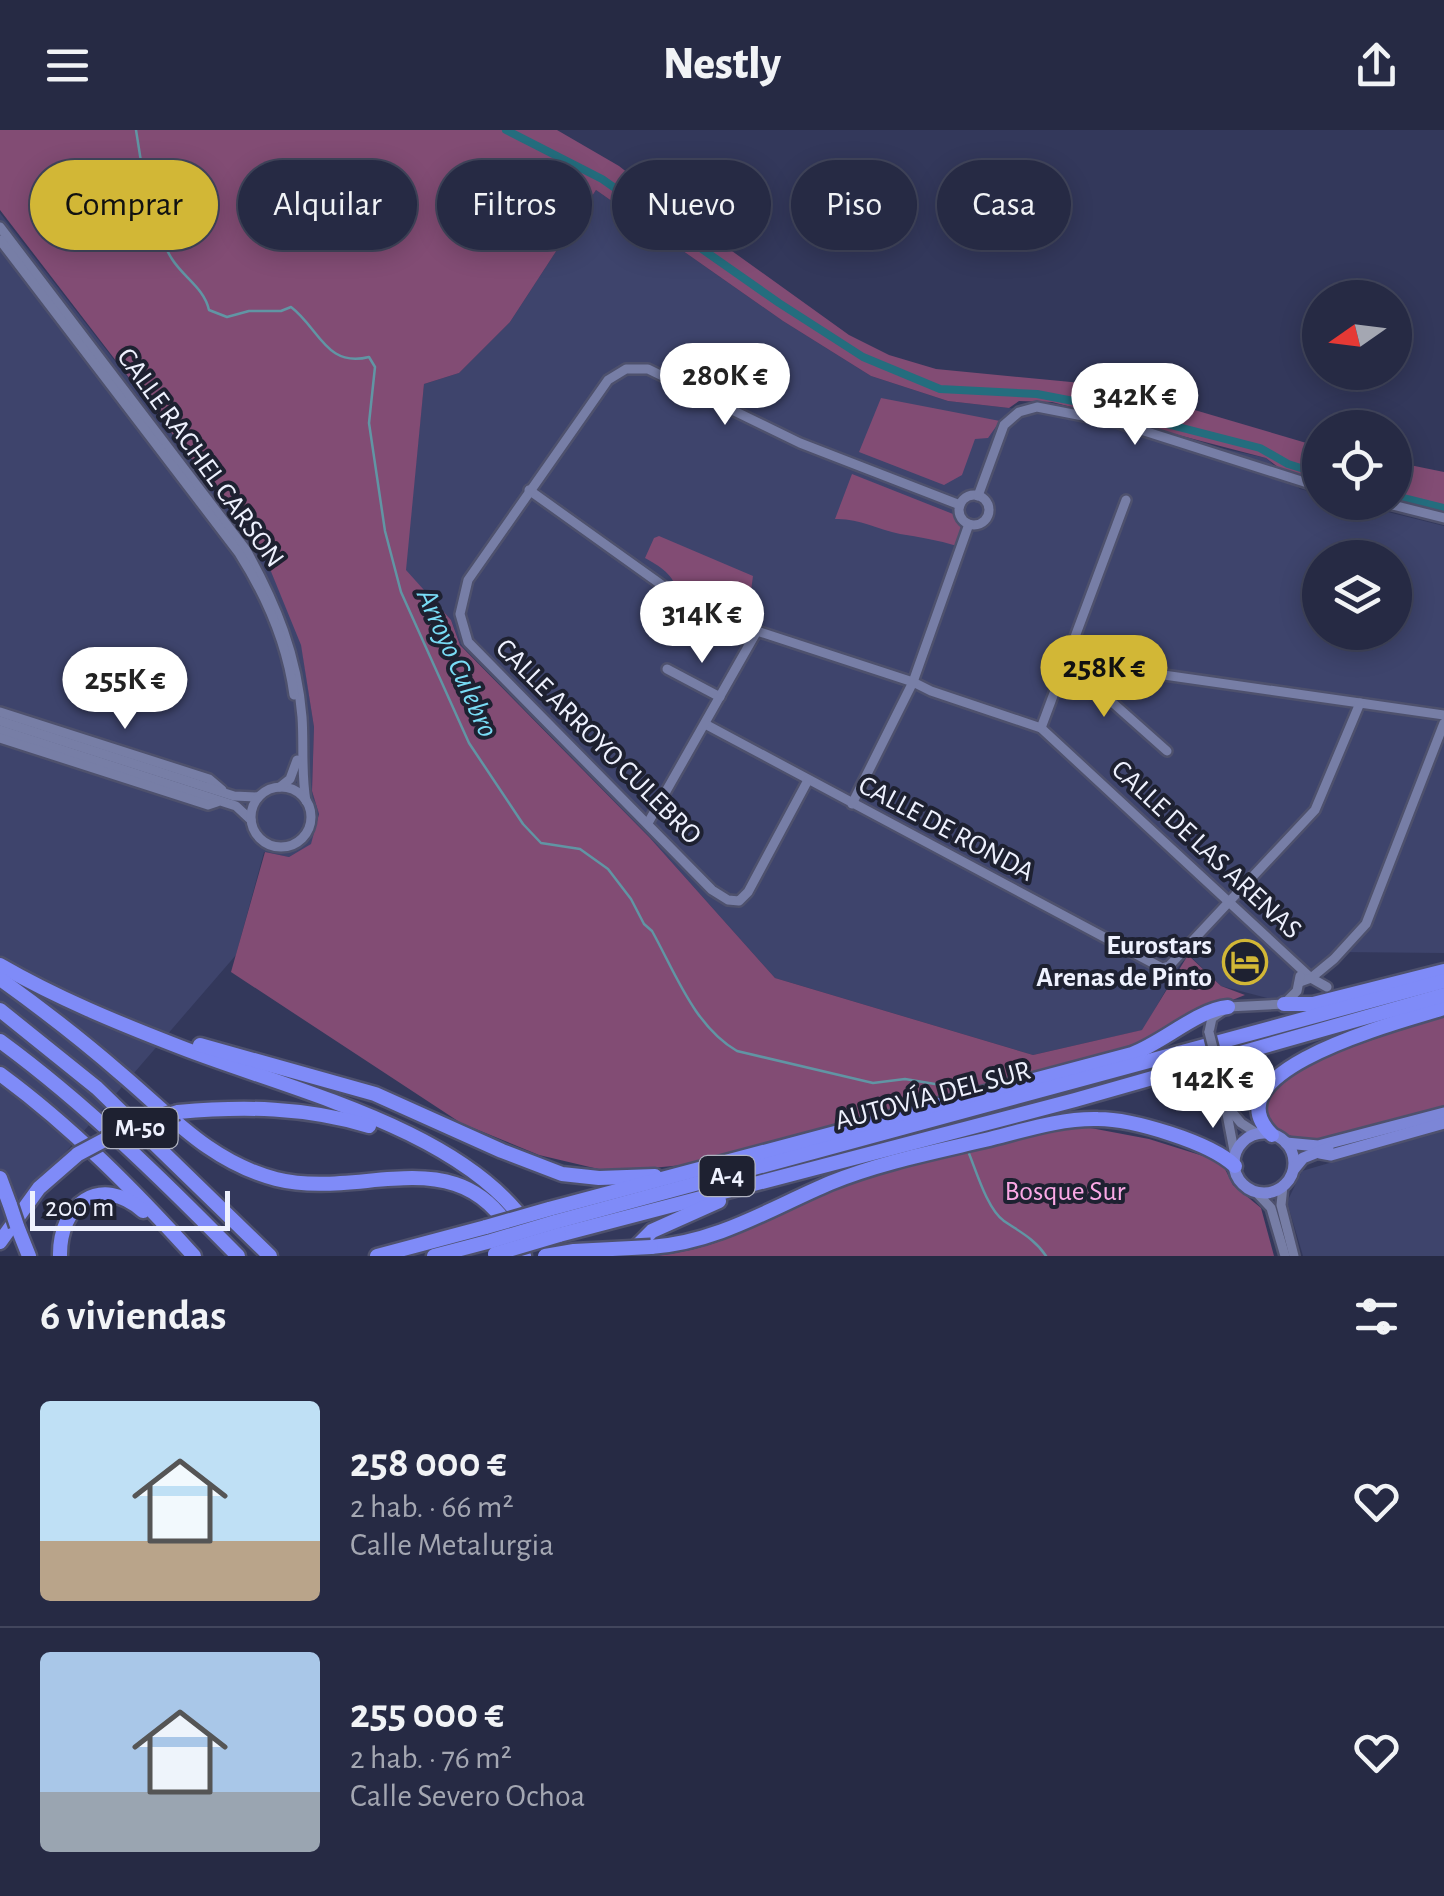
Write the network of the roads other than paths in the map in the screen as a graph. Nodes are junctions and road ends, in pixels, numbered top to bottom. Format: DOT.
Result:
graph roads {
  1 [pos="0,227"];
  2 [pos="0,240"];
  3 [pos="1302,482"];
  4 [pos="529,490"];
  5 [pos="978,496"];
  6 [pos="1126,500"];
  7 [pos="960,505"];
  8 [pos="1412,510"];
  9 [pos="1444,518"];
  10 [pos="969,524"];
  11 [pos="757,631"];
  12 [pos="1066,661"];
  13 [pos="667,669"];
  14 [pos="913,682"];
  15 [pos="720,698"];
  16 [pos="1360,703"];
  17 [pos="0,712"];
  18 [pos="1444,715"];
  19 [pos="0,721"];
  20 [pos="1444,722"];
  21 [pos="705,724"];
  22 [pos="1042,728"];
  23 [pos="0,730"];
  24 [pos="0,738"];
  25 [pos="1167,751"];
  26 [pos="808,780"];
  27 [pos="280,787"];
  28 [pos="258,797"];
  29 [pos="225,798"];
  30 [pos="306,801"];
  31 [pos="852,804"];
  32 [pos="251,820"];
  33 [pos="648,823"];
  34 [pos="1230,903"];
  35 [pos="0,965"];
  36 [pos="1444,970"];
  37 [pos="0,979"];
  38 [pos="1306,980"];
  39 [pos="1444,982"];
  40 [pos="1327,987"];
  41 [pos="1354,993"];
  42 [pos="1444,995"];
  43 [pos="1292,1004"];
  44 [pos="1228,1007"];
  45 [pos="1444,1008"];
  46 [pos="0,1010"];
  47 [pos="122,1024"];
  48 [pos="1187,1026"];
  49 [pos="1209,1032"];
  50 [pos="0,1041"];
  51 [pos="1150,1063"];
  52 [pos="0,1074"];
  53 [pos="978,1095"];
  54 [pos="1226,1100"];
  55 [pos="1444,1118"];
  56 [pos="988,1121"];
  57 [pos="1265,1134"];
  58 [pos="1286,1143"];
  59 [pos="1235,1161"];
  60 [pos="1294,1168"];
  61 [pos="470,1170"];
  62 [pos="699,1171"];
  63 [pos="0,1178"];
  64 [pos="1284,1186"];
  65 [pos="1256,1192"];
  66 [pos="554,1222"];
  67 [pos="0,1242"];
  68 [pos="490,1244"];
  69 [pos="29,1256"];
  70 [pos="60,1256"];
  71 [pos="193,1256"];
  72 [pos="238,1256"];
  73 [pos="270,1256"];
  74 [pos="377,1256"];
  75 [pos="434,1256"];
  76 [pos="524,1256"];
  77 [pos="543,1256"];
  78 [pos="626,1256"];
  79 [pos="1285,1256"];
  80 [pos="1294,1256"];
  1 -- 30 [label="street, CALLE RACHEL CARSON"];
  2 -- 27 [label="street, CALLE RACHEL CARSON"];
  3 -- 5 [label="street"];
  4 -- 7 [label="street, CALLE ARROYO CULEBRO"];
  4 -- 11 [label="street"];
  4 -- 33 [label="street, CALLE ARROYO CULEBRO"];
  5 -- 7 [label="street"];
  5 -- 10 [label="street"];
  6 -- 12 [label="street"];
  7 -- 10 [label="street"];
  8 -- 9 [label="street"];
  10 -- 14 [label="street"];
  11 -- 14 [label="street"];
  11 -- 15 [label="street"];
  12 -- 16 [label="street"];
  12 -- 22 [label="street"];
  12 -- 25 [label="street"];
  13 -- 15 [label="street"];
  14 -- 22 [label="street"];
  14 -- 31 [label="street"];
  15 -- 21 [label="street"];
  16 -- 18 [label="street"];
  16 -- 34 [label="street"];
  17 -- 29 [label="street"];
  19 -- 29 [label="street"];
  20 -- 38 [label="street"];
  21 -- 26 [label="street, CALLE DE RONDA"];
  21 -- 33 [label="street"];
  22 -- 34 [label="street, CALLE DE LAS ARENAS"];
  23 -- 29 [label="street"];
  24 -- 29 [label="street"];
  26 -- 31 [label="street, CALLE DE RONDA"];
  26 -- 33 [label="street, CALLE ARROYO CULEBRO"];
  27 -- 28 [label="street"];
  27 -- 30 [label="street"];
  28 -- 29 [label="street"];
  28 -- 32 [label="street"];
  29 -- 32 [label="street"];
  30 -- 32 [label="street"];
  31 -- 34 [label="street, CALLE DE RONDA"];
  34 -- 38 [label="street, CALLE DE LAS ARENAS"];
  35 -- 47 [label="highway"];
  36 -- 41 [label="highway"];
  37 -- 76 [label="highway"];
  38 -- 40 [label="street, CALLE DE LAS ARENAS"];
  38 -- 43 [label="street"];
  39 -- 51 [label="highway, AUTOVÍA DEL SUR / A-4"];
  40 -- 41 [label="highway"];
  41 -- 43 [label="highway"];
  42 -- 56 [label="highway, AUTOVÍA DEL SUR / A-4"];
  43 -- 44 [label="street"];
  44 -- 48 [label="highway"];
  44 -- 49 [label="street"];
  45 -- 57 [label="highway"];
  46 -- 73 [label="highway, M-50"];
  47 -- 61 [label="highway"];
  47 -- 62 [label="highway"];
  48 -- 49 [label="highway"];
  48 -- 53 [label="highway"];
  49 -- 54 [label="street, bridge"];
  50 -- 72 [label="highway, M-50"];
  51 -- 53 [label="highway"];
  51 -- 66 [label="highway, AUTOVÍA DEL SUR / A-4"];
  52 -- 71 [label="highway"];
  53 -- 62 [label="highway"];
  54 -- 57 [label="street"];
  54 -- 59 [label="street"];
  55 -- 58 [label="main road"];
  55 -- 60 [label="main road"];
  56 -- 66 [label="highway, AUTOVÍA DEL SUR / A-4"];
  56 -- 78 [label="highway"];
  57 -- 58 [label="main road"];
  57 -- 59 [label="main road"];
  58 -- 60 [label="main road"];
  59 -- 65 [label="main road"];
  59 -- 77 [label="highway, bridge"];
  60 -- 64 [label="main road"];
  61 -- 67 [label="highway, bridge"];
  61 -- 77 [label="highway"];
  62 -- 66 [label="highway"];
  63 -- 69 [label="highway, bridge"];
  64 -- 65 [label="main road"];
  64 -- 80 [label="street"];
  65 -- 79 [label="street"];
  66 -- 68 [label="highway, AUTOVÍA DEL SUR / A-4, bridge"];
  66 -- 68 [label="highway, bridge"];
  68 -- 74 [label="highway"];
  68 -- 75 [label="highway, AUTOVÍA DEL SUR / A-4"];
  70 -- 71 [label="highway"];
}
